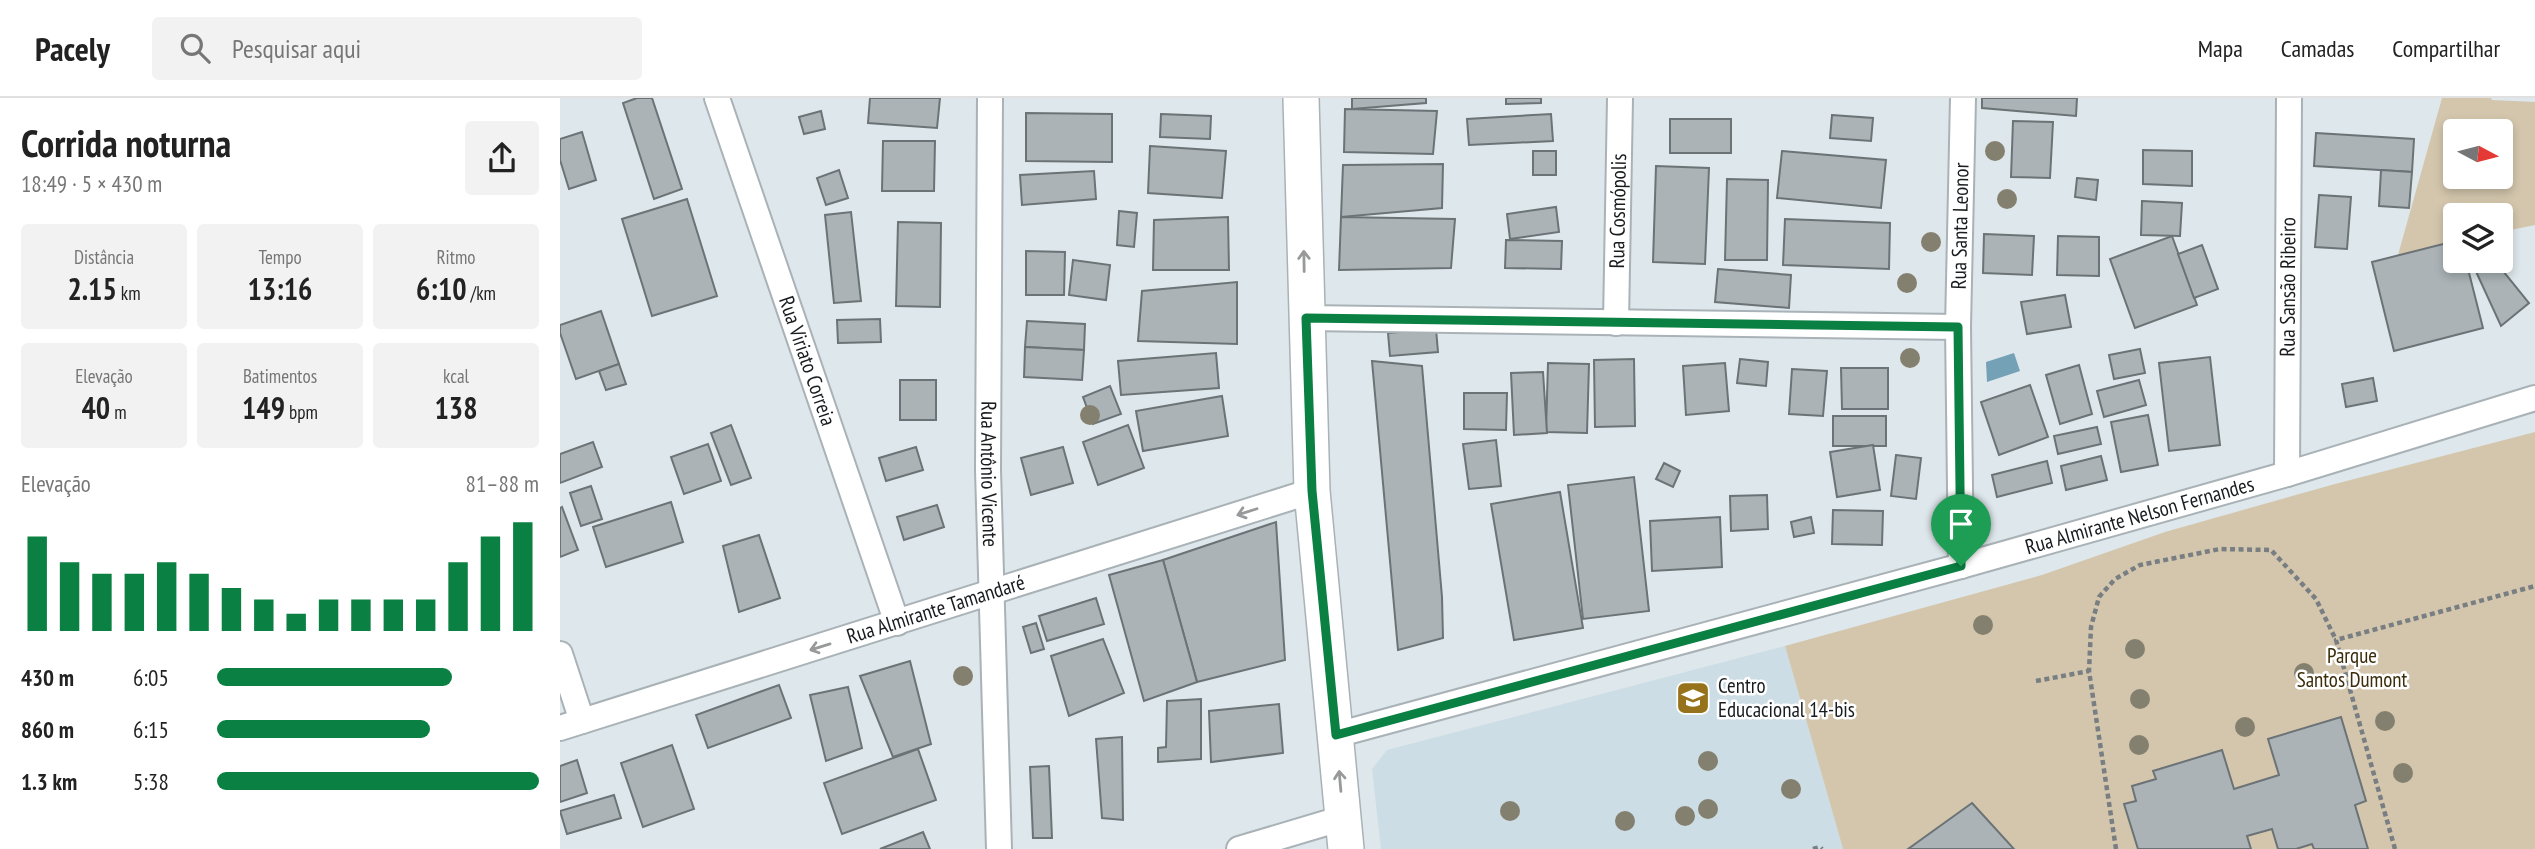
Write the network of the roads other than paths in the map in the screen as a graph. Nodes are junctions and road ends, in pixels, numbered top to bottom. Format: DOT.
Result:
graph roads {
  1 [pos="717,98"];
  2 [pos="990,98"];
  3 [pos="1301,98"];
  4 [pos="1620,98"];
  5 [pos="1962,98"];
  6 [pos="2290,98"];
  7 [pos="1306,318"];
  8 [pos="1616,323"];
  9 [pos="1958,327"];
  10 [pos="2535,398"];
  11 [pos="2287,474"];
  12 [pos="1312,491"];
  13 [pos="1961,566"];
  14 [pos="992,593"];
  15 [pos="897,623"];
  16 [pos="560,653"];
  17 [pos="571,724"];
  18 [pos="1336,735"];
  19 [pos="1345,833"];
  20 [pos="999,849"];
  21 [pos="1239,849"];
  1 -- 15 [label="street, Rua Viriato Correia"];
  2 -- 14 [label="street, Rua Antônio Vicente"];
  7 -- 3 [label="main road, one-way"];
  4 -- 8 [label="street, Rua Cosmópolis"];
  5 -- 9 [label="street, Rua Santa Leonor"];
  6 -- 11 [label="street, Rua Sansão Ribeiro"];
  7 -- 8 [label="street"];
  7 -- 12 [label="main road"];
  8 -- 9 [label="street"];
  9 -- 13 [label="street, Rua Santa Leonor"];
  10 -- 11 [label="street, Rua Almirante Nelson Fernandes"];
  11 -- 13 [label="street, Rua Almirante Nelson Fernandes"];
  12 -- 14 [label="street, Rua Almirante Tamandaré, one-way"];
  12 -- 18 [label="main road"];
  13 -- 18 [label="street, Rua Almirante Nelson Fernandes"];
  14 -- 15 [label="street, Rua Almirante Tamandaré"];
  14 -- 20 [label="street, Rua Antônio Vicente"];
  15 -- 17 [label="street, Rua Almirante Tamandaré, one-way"];
  16 -- 17 [label="street"];
  19 -- 18 [label="main road, one-way"];
  19 -- 21 [label="street"];
}
